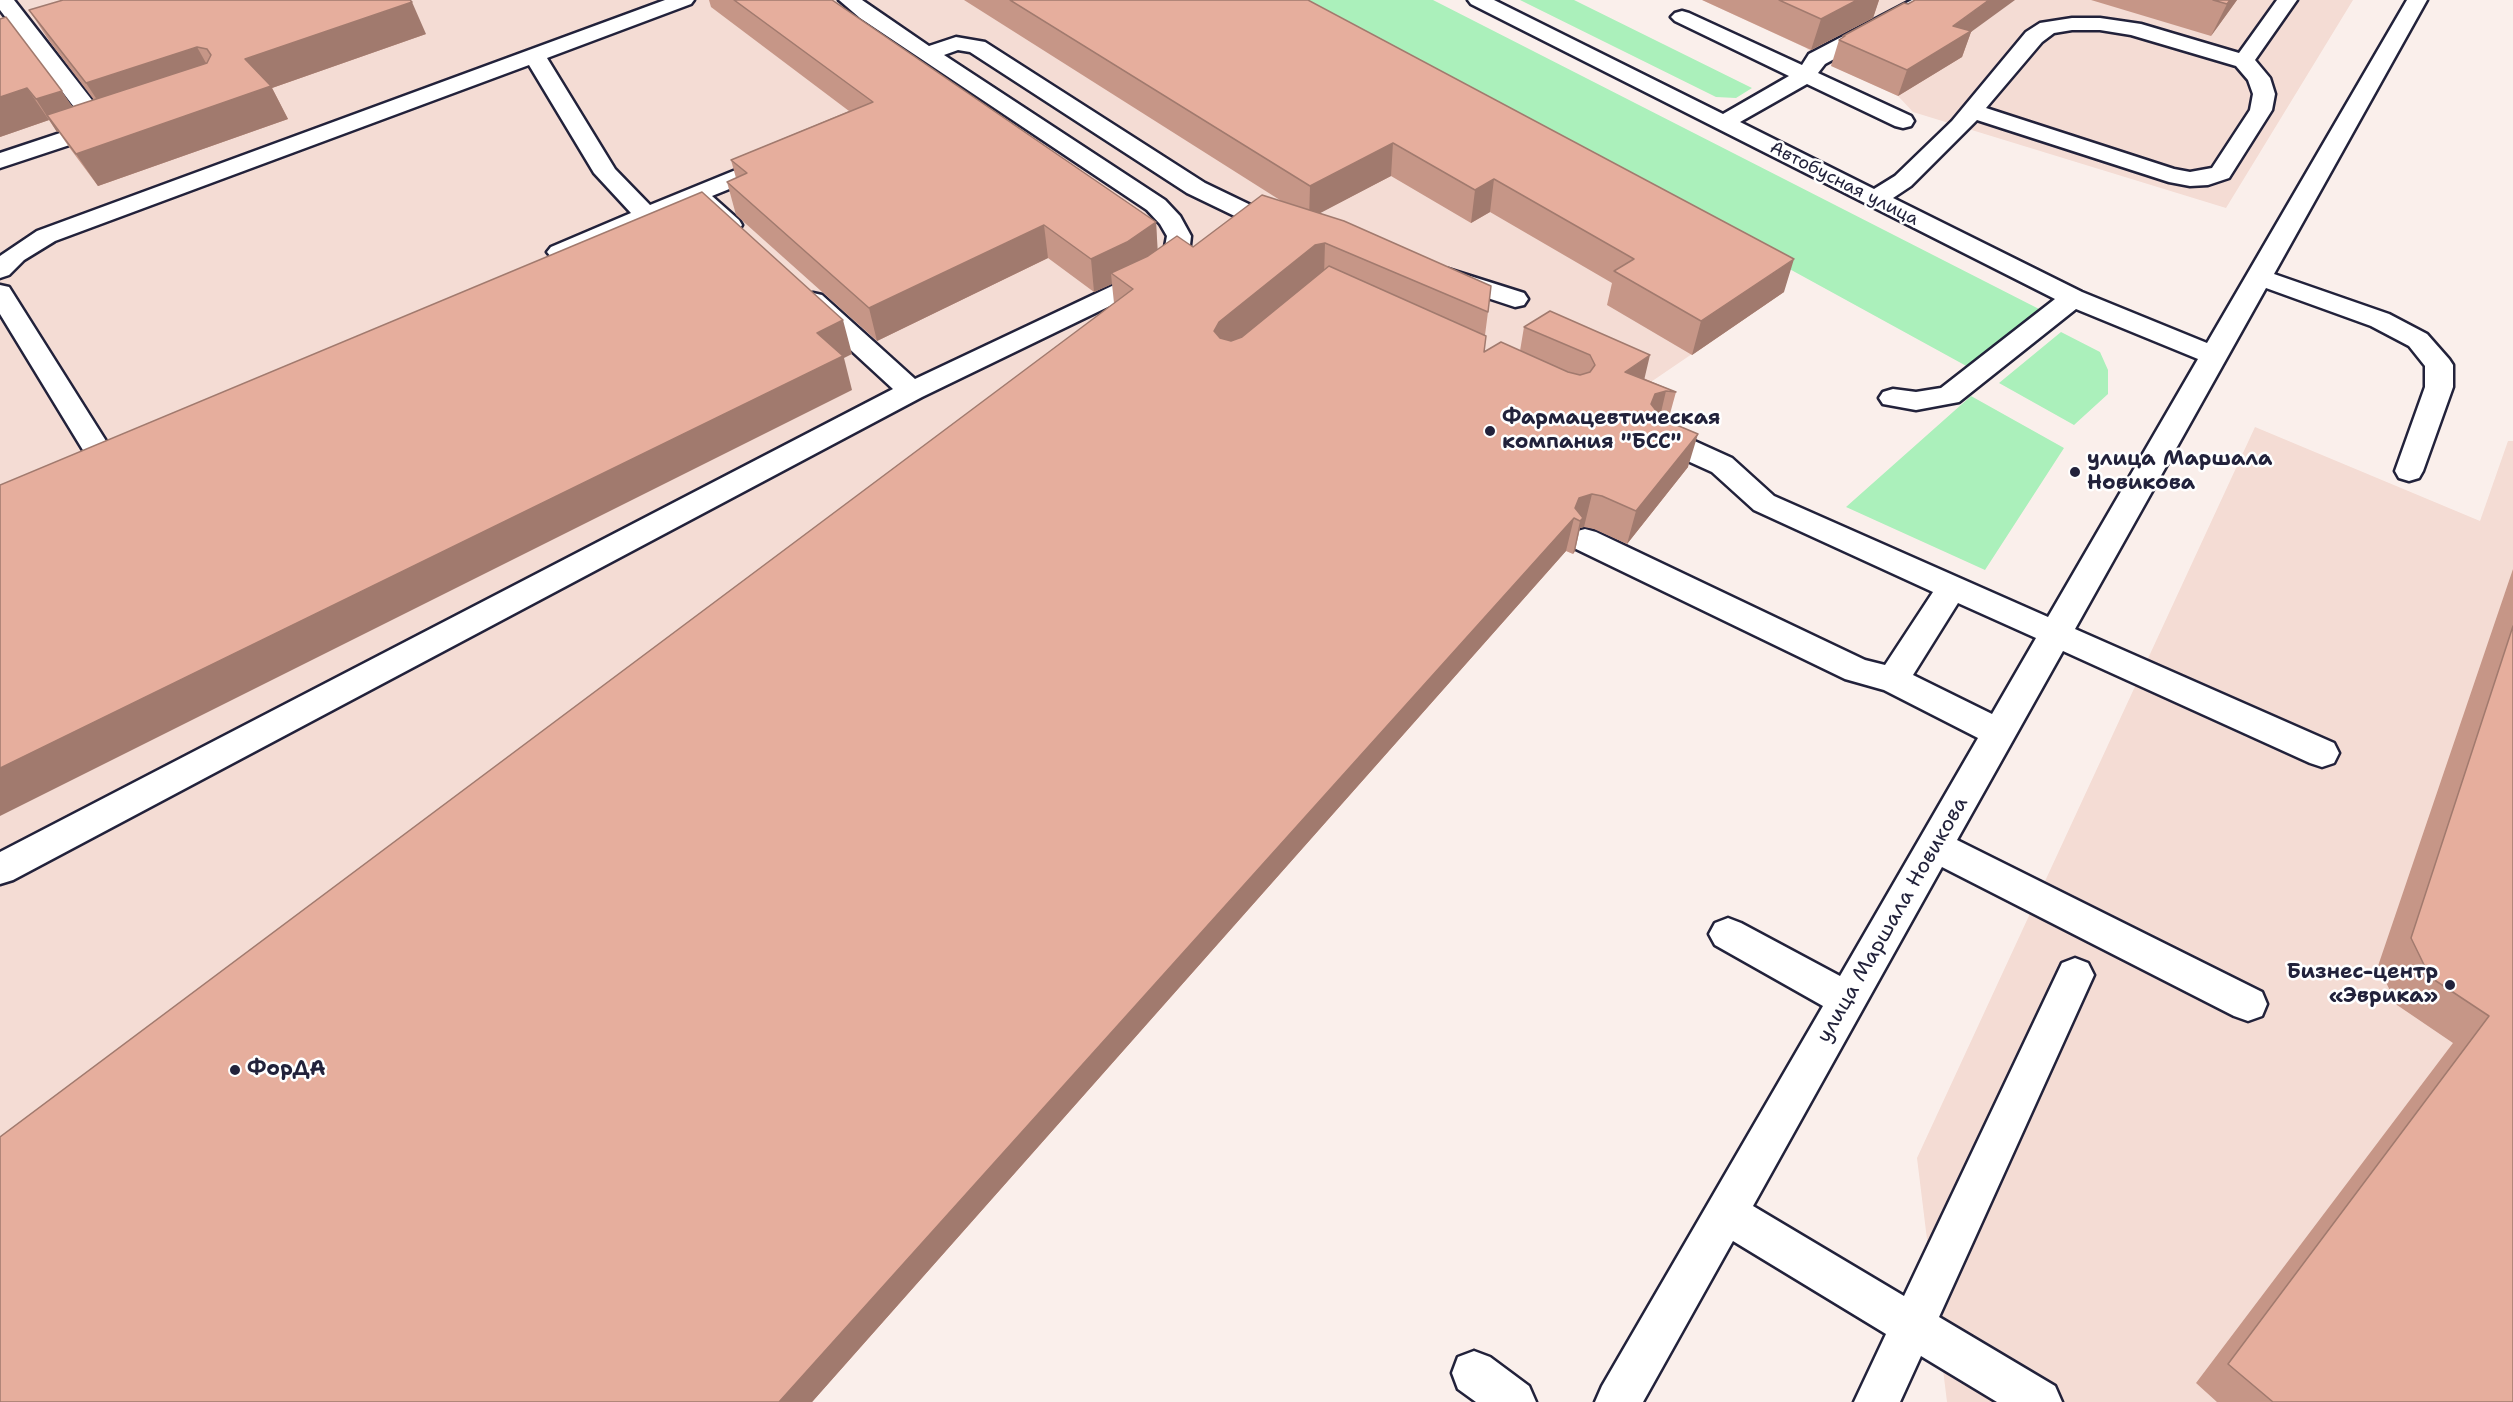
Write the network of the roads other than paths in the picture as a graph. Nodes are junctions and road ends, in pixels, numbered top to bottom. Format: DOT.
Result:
graph roads {
  1 [pos="3,0"];
  2 [pos="684,0"];
  3 [pos="849,0"];
  4 [pos="1478,0"];
  5 [pos="1928,0"];
  6 [pos="2287,0"];
  7 [pos="2417,0"];
  8 [pos="1682,17"];
  9 [pos="927,54"];
  10 [pos="534,55"];
  11 [pos="2244,61"];
  12 [pos="1805,76"];
  13 [pos="1972,111"];
  14 [pos="1903,121"];
  15 [pos="1723,123"];
  16 [pos="801,152"];
  17 [pos="0,162"];
  18 [pos="696,194"];
  19 [pos="1875,199"];
  20 [pos="647,215"];
  21 [pos="1306,232"];
  22 [pos="748,242"];
  23 [pos="5,261"];
  24 [pos="537,262"];
  25 [pos="1427,271"];
  26 [pos="2259,277"];
  27 [pos="791,281"];
  28 [pos="0,293"];
  29 [pos="2073,298"];
  30 [pos="1515,299"];
  31 [pos="2215,356"];
  32 [pos="912,391"];
  33 [pos="1893,398"];
  34 [pos="1658,436"];
  35 [pos="96,448"];
  36 [pos="2409,471"];
  37 [pos="1585,540"];
  38 [pos="1951,589"];
  39 [pos="2055,635"];
  40 [pos="1893,680"];
  41 [pos="2000,733"];
  42 [pos="2322,753"];
  43 [pos="1935,846"];
  44 [pos="0,869"];
  45 [pos="1728,934"];
  46 [pos="2075,975"];
  47 [pos="1848,1000"];
  48 [pos="2248,1004"];
  49 [pos="1726,1213"];
  50 [pos="1913,1325"];
  51 [pos="1474,1373"];
  52 [pos="1513,1402"];
  53 [pos="1618,1402"];
  54 [pos="1877,1402"];
  55 [pos="2039,1402"];
  1 -- 17 [label="street"];
  2 -- 10 [label="street"];
  3 -- 9 [label="street"];
  4 -- 15 [label="street, Автобусная улица"];
  5 -- 12 [label="street"];
  6 -- 11 [label="street"];
  7 -- 26 [label="street, улица Маршала Новикова"];
  8 -- 12 [label="street"];
  9 -- 21 [label="street"];
  9 -- 32 [label="street"];
  10 -- 20 [label="street"];
  10 -- 23 [label="street"];
  11 -- 13 [label="street"];
  11 -- 13 [label="street"];
  12 -- 14 [label="street"];
  12 -- 15 [label="street"];
  13 -- 19 [label="street"];
  15 -- 19 [label="street, Автобусная улица"];
  16 -- 18 [label="street"];
  18 -- 20 [label="street"];
  18 -- 22 [label="street"];
  19 -- 29 [label="street, Автобусная улица"];
  20 -- 24 [label="street"];
  25 -- 30 [label="street"];
  26 -- 31 [label="street, улица Маршала Новикова"];
  26 -- 36 [label="street"];
  27 -- 32 [label="street"];
  28 -- 35 [label="street"];
  29 -- 31 [label="street, Автобусная улица"];
  29 -- 33 [label="street"];
  31 -- 39 [label="street, улица Маршала Новикова"];
  32 -- 44 [label="street"];
  34 -- 38 [label="street"];
  37 -- 40 [label="street"];
  38 -- 39 [label="street"];
  38 -- 40 [label="street"];
  39 -- 41 [label="street, улица Маршала Новикова"];
  39 -- 42 [label="street"];
  40 -- 41 [label="street"];
  41 -- 43 [label="street, улица Маршала Новикова"];
  43 -- 47 [label="street, улица Маршала Новикова"];
  43 -- 48 [label="street"];
  45 -- 47 [label="street"];
  46 -- 50 [label="street"];
  47 -- 49 [label="street, улица Маршала Новикова"];
  49 -- 50 [label="street"];
  49 -- 53 [label="street, улица Маршала Новикова"];
  50 -- 54 [label="street"];
  50 -- 55 [label="street"];
  51 -- 52 [label="street"];
}
